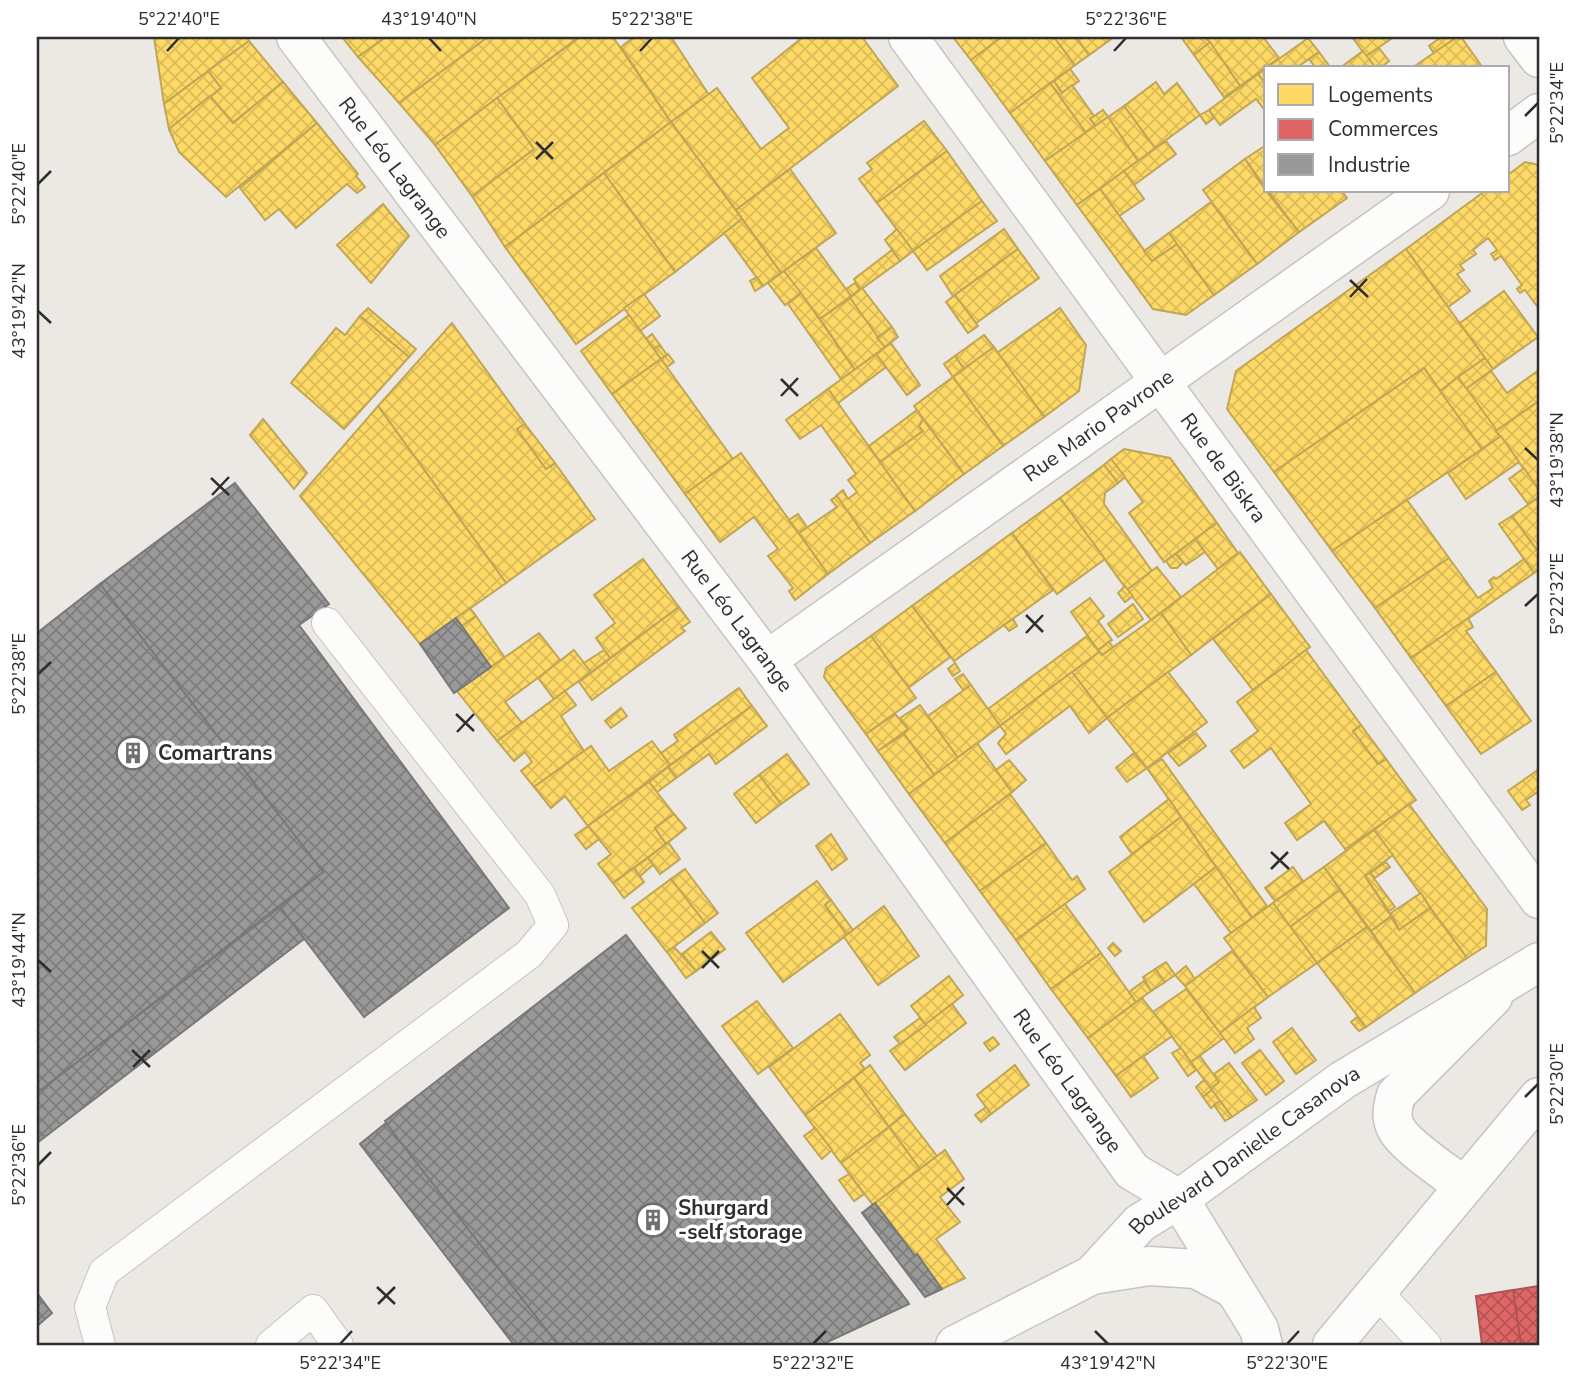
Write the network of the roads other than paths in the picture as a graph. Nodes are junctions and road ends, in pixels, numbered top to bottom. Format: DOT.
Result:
graph roads {
  1 [pos="296,37"];
  2 [pos="908,37"];
  3 [pos="1523,37"];
  4 [pos="1539,58"];
  5 [pos="1539,113"];
  6 [pos="1510,135"];
  7 [pos="1429,192"];
  8 [pos="1161,384"];
  9 [pos="327,623"];
  10 [pos="768,660"];
  11 [pos="1539,899"];
  12 [pos="1525,970"];
  13 [pos="1539,1076"];
  14 [pos="1539,1097"];
  15 [pos="1509,1132"];
  16 [pos="1464,1186"];
  17 [pos="1179,1199"];
  18 [pos="1092,1275"];
  19 [pos="1234,1289"];
  20 [pos="1376,1291"];
  21 [pos="100,1345"];
  22 [pos="271,1345"];
  23 [pos="338,1345"];
  24 [pos="955,1345"];
  25 [pos="1263,1345"];
  26 [pos="1332,1345"];
  27 [pos="1426,1345"];
  1 -- 10 [label="street, Rue Léo Lagrange"];
  2 -- 8 [label="street, Rue de Biskra"];
  3 -- 4 [label="street"];
  5 -- 6 [label="street"];
  7 -- 8 [label="street, Rue Mario Pavrone"];
  8 -- 10 [label="street, Rue Mario Pavrone"];
  8 -- 11 [label="street, Rue de Biskra"];
  9 -- 21 [label="lane"];
  10 -- 17 [label="street, Rue Léo Lagrange"];
  12 -- 16 [label="street"];
  12 -- 17 [label="street, Boulevard Danielle Casanova"];
  13 -- 15 [label="street"];
  14 -- 15 [label="street"];
  15 -- 16 [label="street"];
  16 -- 20 [label="street"];
  17 -- 18 [label="street, Boulevard Danielle Casanova"];
  17 -- 19 [label="street"];
  18 -- 19 [label="street"];
  18 -- 24 [label="street, Boulevard Danielle Casanova"];
  19 -- 25 [label="street"];
  20 -- 26 [label="street"];
  20 -- 27 [label="lane"];
  22 -- 23 [label="lane"];
}
